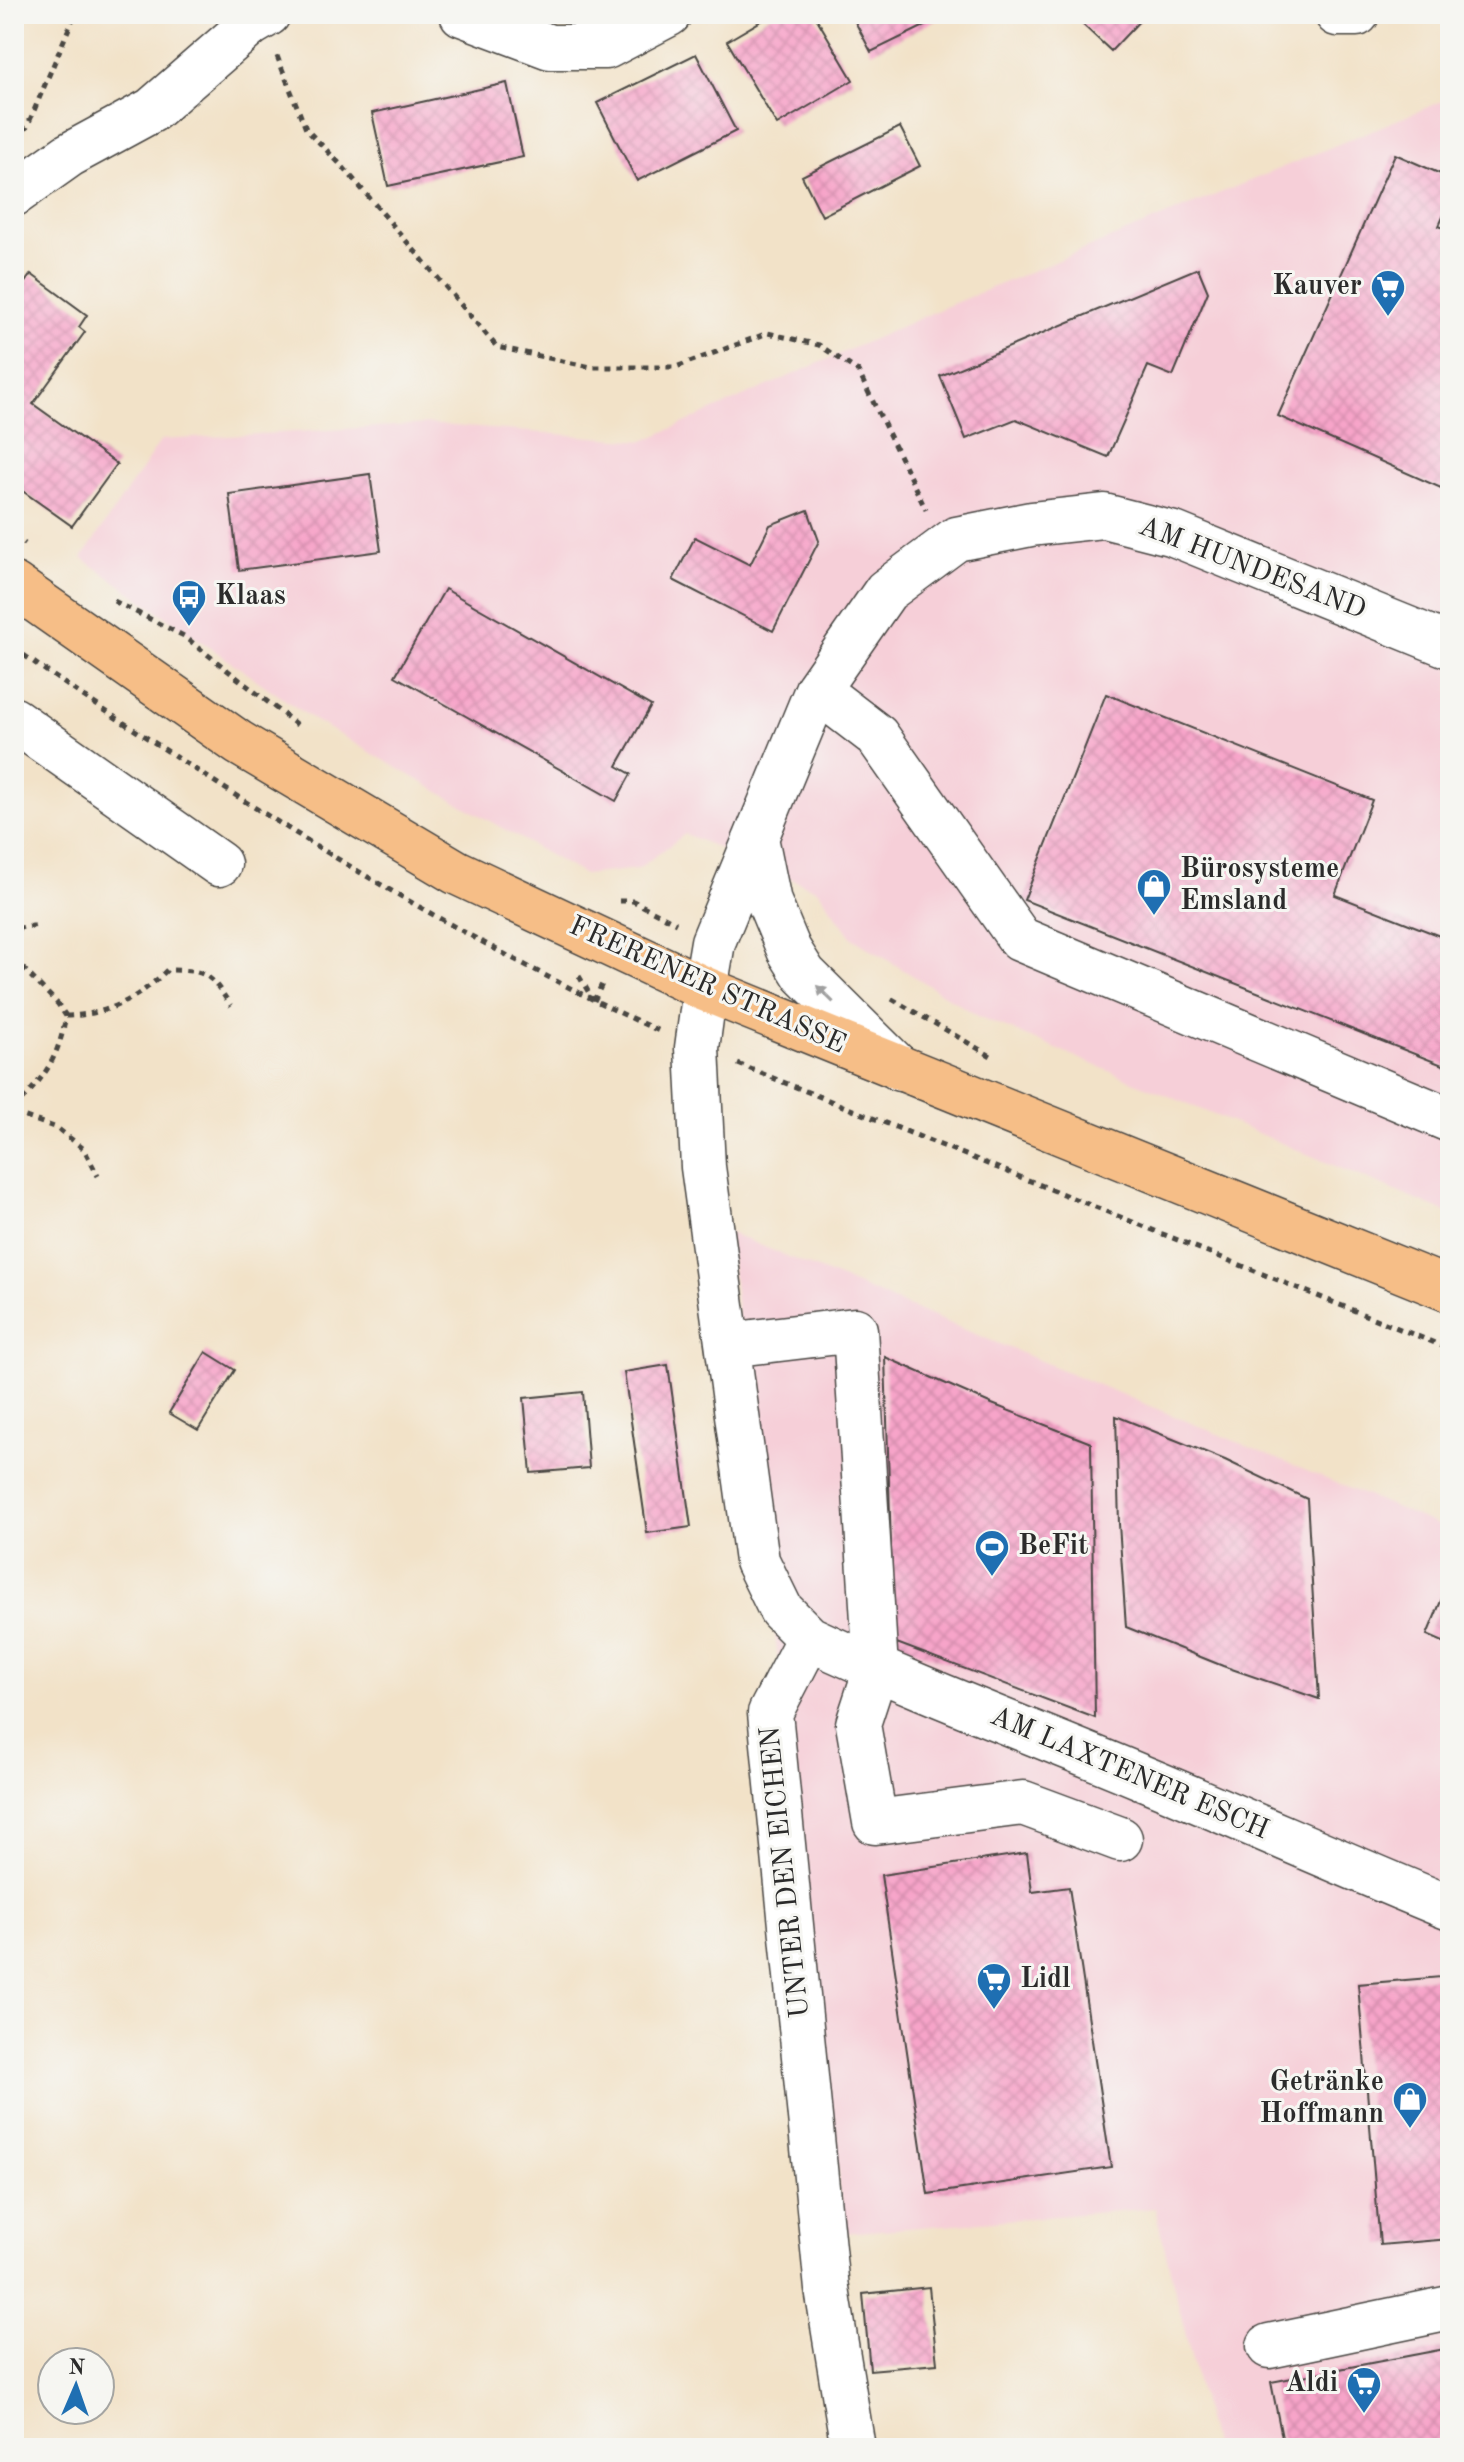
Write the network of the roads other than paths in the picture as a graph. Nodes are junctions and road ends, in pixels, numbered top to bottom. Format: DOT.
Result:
graph roads {
  1 [pos="462,14"];
  2 [pos="669,14"];
  3 [pos="1337,14"];
  4 [pos="1357,14"];
  5 [pos="265,16"];
  6 [pos="14,194"];
  7 [pos="20,566"];
  8 [pos="1450,646"];
  9 [pos="817,690"];
  10 [pos="14,720"];
  11 [pos="756,838"];
  12 [pos="219,864"];
  13 [pos="705,989"];
  14 [pos="900,1069"];
  15 [pos="1450,1120"];
  16 [pos="1450,1290"];
  17 [pos="728,1345"];
  18 [pos="809,1638"];
  19 [pos="876,1669"];
  20 [pos="1120,1839"];
  21 [pos="1450,1908"];
  22 [pos="1450,2308"];
  23 [pos="1269,2346"];
  24 [pos="853,2448"];
  1 -- 2 [label="street"];
  3 -- 4 [label="street"];
  5 -- 6 [label="street"];
  7 -- 13 [label="main road, FRERENER STRASSE"];
  8 -- 9 [label="street, AM HUNDESAND"];
  9 -- 11 [label="street, AM HUNDESAND"];
  9 -- 15 [label="street"];
  10 -- 12 [label="street"];
  11 -- 13 [label="street, AM HUNDESAND"];
  14 -- 11 [label="street, one-way"];
  13 -- 14 [label="main road, FRERENER STRASSE"];
  13 -- 17 [label="street"];
  14 -- 16 [label="main road, FRERENER STRASSE"];
  17 -- 18 [label="street"];
  17 -- 19 [label="street"];
  18 -- 19 [label="street, AM LAXTENER ESCH"];
  18 -- 24 [label="street, UNTER DEN EICHEN"];
  19 -- 20 [label="street"];
  19 -- 21 [label="street, AM LAXTENER ESCH"];
  22 -- 23 [label="street"];
}
